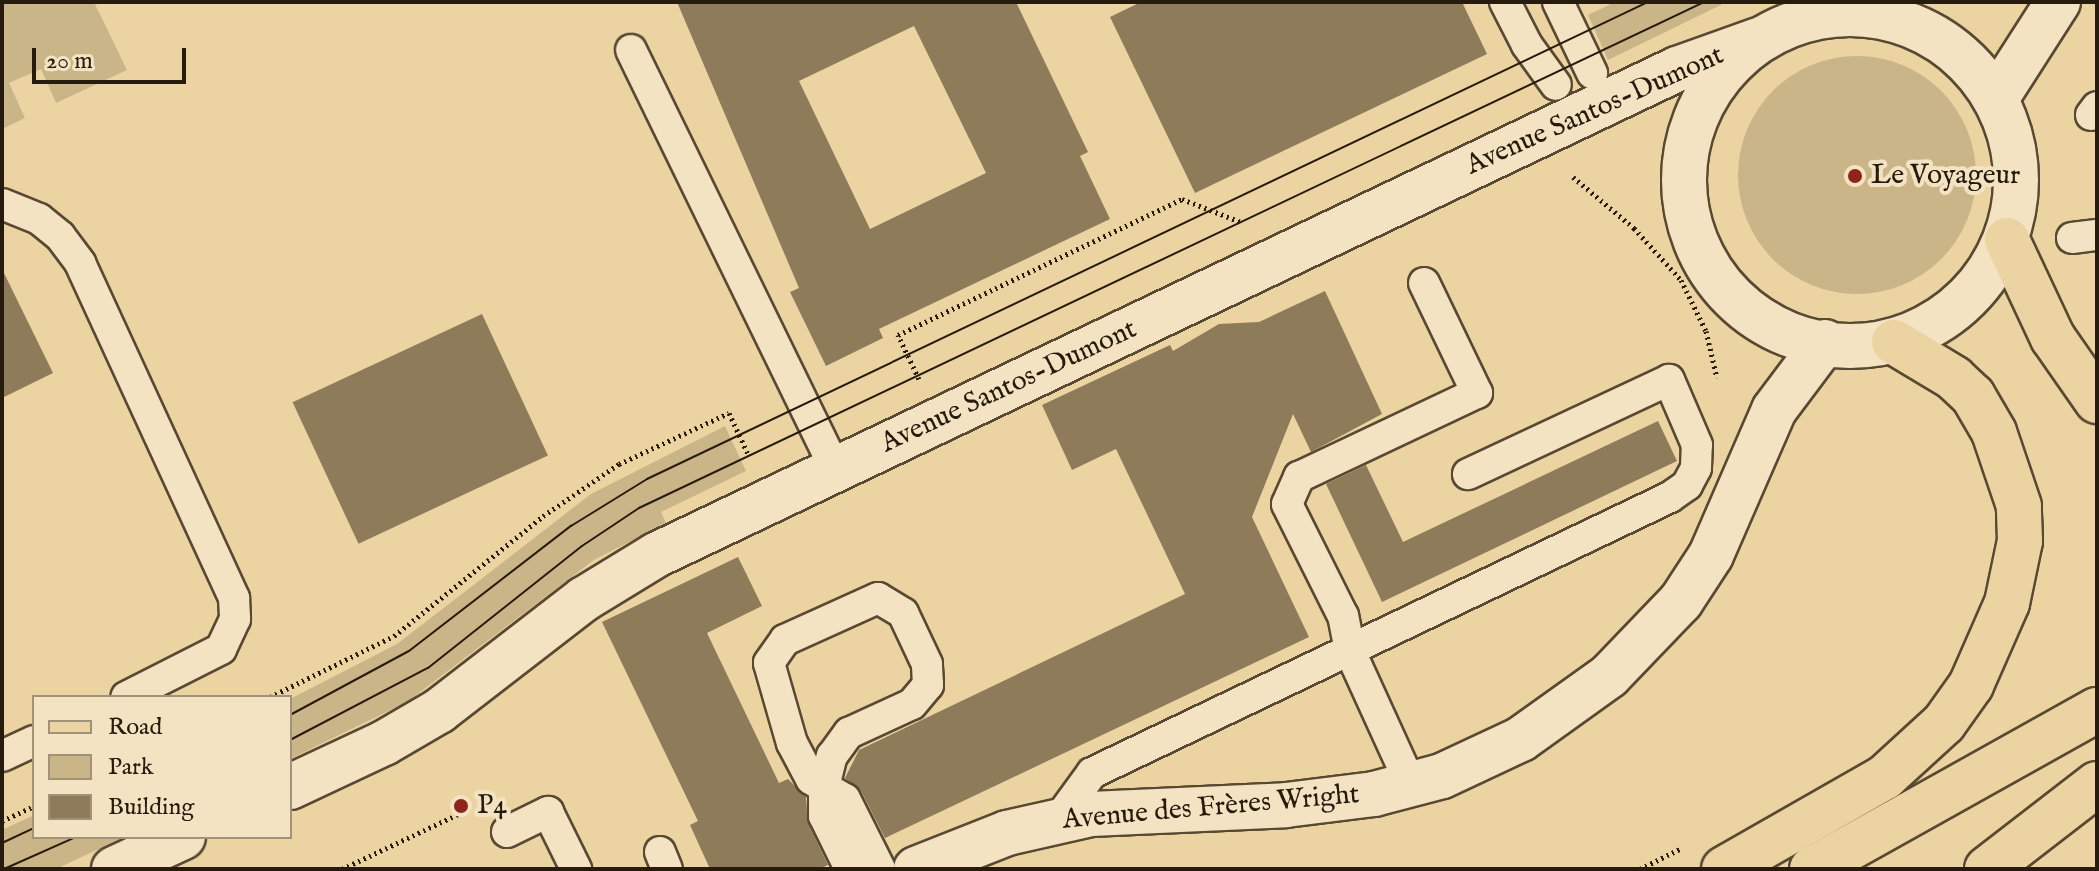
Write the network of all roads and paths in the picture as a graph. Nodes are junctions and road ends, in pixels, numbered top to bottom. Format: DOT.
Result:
graph roads {
  1 [pos="1505,2"];
  2 [pos="1558,2"];
  3 [pos="2058,2"];
  4 [pos="1894,9"];
  5 [pos="1758,40"];
  6 [pos="631,50"];
  7 [pos="1592,73"];
  8 [pos="1556,85"];
  9 [pos="1997,97"];
  10 [pos="1573,177"];
  11 [pos="2,204"];
  12 [pos="1250,226"];
  13 [pos="2007,240"];
  14 [pos="1424,283"];
  15 [pos="1825,342"];
  16 [pos="1894,342"];
  17 [pos="1720,389"];
  18 [pos="2097,401"];
  19 [pos="938,421"];
  20 [pos="835,469"];
  21 [pos="1468,474"];
  22 [pos="1350,651"];
  23 [pos="130,695"];
  24 [pos="2097,710"];
  25 [pos="32,742"];
  26 [pos="2,756"];
  27 [pos="2097,784"];
  28 [pos="1411,785"];
  29 [pos="292,786"];
  30 [pos="824,787"];
  31 [pos="32,807"];
  32 [pos="2,821"];
  33 [pos="1057,821"];
  34 [pos="2097,821"];
  35 [pos="514,828"];
  36 [pos="179,839"];
  37 [pos="114,869"];
  38 [pos="342,869"];
  39 [pos="576,869"];
  40 [pos="850,869"];
  41 [pos="880,869"];
  42 [pos="916,869"];
  43 [pos="1724,869"];
  44 [pos="1812,869"];
  45 [pos="1987,869"];
  46 [pos="2020,869"];
  1 -- 8 [label="lane"];
  2 -- 7 [label="lane"];
  3 -- 9 [label="main road"];
  4 -- 5 [label="main road"];
  4 -- 9 [label="main road"];
  5 -- 15 [label="main road"];
  5 -- 19 [label="main road, Avenue Santos-Dumont"];
  6 -- 20 [label="lane"];
  9 -- 13 [label="main road"];
  10 -- 17 [label="path"];
  11 -- 23 [label="lane"];
  12 -- 19 [label="path"];
  13 -- 16 [label="main road"];
  13 -- 18 [label="main road"];
  14 -- 22 [label="lane"];
  15 -- 16 [label="main road"];
  15 -- 28 [label="main road, Avenue des Frères Wright"];
  16 -- 43 [label="main road"];
  19 -- 20 [label="main road, Avenue Santos-Dumont"];
  20 -- 29 [label="main road, Avenue Santos-Dumont"];
  21 -- 22 [label="lane"];
  22 -- 28 [label="lane"];
  22 -- 33 [label="lane"];
  24 -- 44 [label="main road"];
  25 -- 26 [label="lane"];
  27 -- 45 [label="main road"];
  28 -- 33 [label="main road, Avenue des Frères Wright"];
  30 -- 30 [label="lane"];
  30 -- 40 [label="lane"];
  30 -- 41 [label="lane"];
  31 -- 32 [label="path"];
  33 -- 42 [label="main road, Avenue des Frères Wright"];
  34 -- 46 [label="main road"];
  35 -- 38 [label="path"];
  35 -- 39 [label="lane"];
  36 -- 37 [label="main road"];
}
